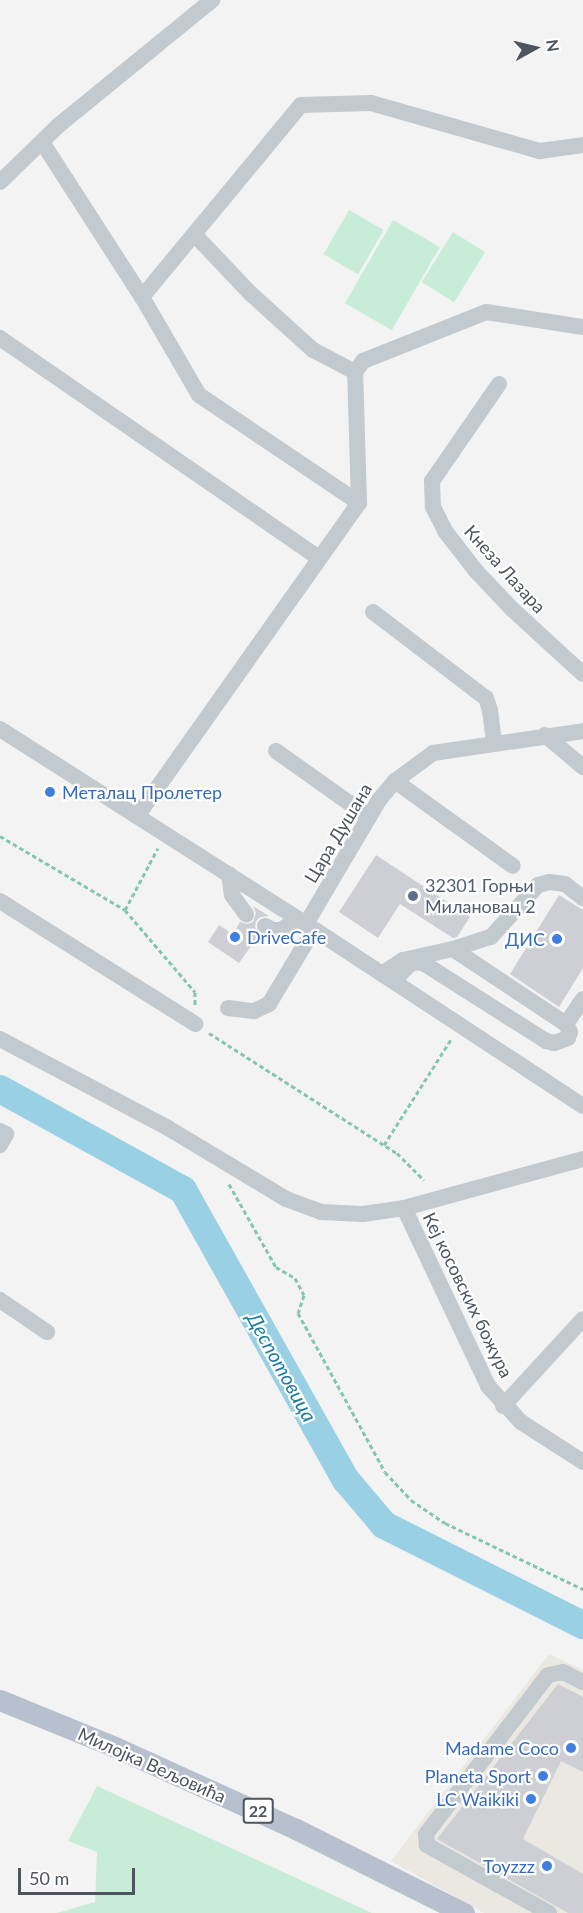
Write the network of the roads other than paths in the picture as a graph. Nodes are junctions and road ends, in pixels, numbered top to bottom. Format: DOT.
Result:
graph roads {
  1 [pos="212,0"];
  2 [pos="42,142"];
  3 [pos="583,145"];
  4 [pos="0,182"];
  5 [pos="194,234"];
  6 [pos="142,297"];
  7 [pos="583,327"];
  8 [pos="0,338"];
  9 [pos="355,372"];
  10 [pos="499,384"];
  11 [pos="359,503"];
  12 [pos="319,558"];
  13 [pos="373,612"];
  14 [pos="583,674"];
  15 [pos="0,729"];
  16 [pos="583,731"];
  17 [pos="545,735"];
  18 [pos="494,744"];
  19 [pos="276,751"];
  20 [pos="583,767"];
  21 [pos="395,781"];
  22 [pos="138,815"];
  23 [pos="369,817"];
  24 [pos="513,866"];
  25 [pos="229,874"];
  26 [pos="583,898"];
  27 [pos="0,901"];
  28 [pos="246,914"];
  29 [pos="306,924"];
  30 [pos="265,926"];
  31 [pos="453,950"];
  32 [pos="388,978"];
  33 [pos="583,999"];
  34 [pos="228,1008"];
  35 [pos="195,1024"];
  36 [pos="566,1024"];
  37 [pos="0,1040"];
  38 [pos="583,1106"];
  39 [pos="0,1131"];
  40 [pos="0,1145"];
  41 [pos="583,1160"];
  42 [pos="404,1208"];
  43 [pos="0,1300"];
  44 [pos="583,1319"];
  45 [pos="47,1332"];
  46 [pos="503,1406"];
  47 [pos="583,1462"];
  48 [pos="583,1682"];
  49 [pos="0,1700"];
  50 [pos="464,1913"];
  51 [pos="549,1913"];
  1 -- 2 [label="street"];
  2 -- 4 [label="street"];
  2 -- 6 [label="street"];
  3 -- 5 [label="street"];
  5 -- 6 [label="street"];
  5 -- 9 [label="street"];
  6 -- 11 [label="street"];
  7 -- 9 [label="street"];
  8 -- 12 [label="street"];
  9 -- 11 [label="street"];
  10 -- 14 [label="street, Кнеза Лазара"];
  11 -- 12 [label="street"];
  12 -- 22 [label="street"];
  13 -- 18 [label="street"];
  15 -- 22 [label="street"];
  16 -- 17 [label="street, Цара Душана"];
  17 -- 18 [label="street, Цара Душана"];
  17 -- 20 [label="street"];
  18 -- 21 [label="street, Цара Душана"];
  19 -- 23 [label="street"];
  21 -- 23 [label="street, Цара Душана"];
  21 -- 24 [label="street"];
  22 -- 25 [label="street"];
  23 -- 29 [label="street, Цара Душана"];
  25 -- 28 [label="street"];
  25 -- 29 [label="street"];
  26 -- 31 [label="street"];
  27 -- 35 [label="street"];
  29 -- 30 [label="street"];
  29 -- 32 [label="street"];
  29 -- 34 [label="street, Цара Душана"];
  31 -- 32 [label="street"];
  31 -- 36 [label="street"];
  32 -- 36 [label="street"];
  32 -- 38 [label="street"];
  33 -- 36 [label="street"];
  37 -- 42 [label="street"];
  39 -- 40 [label="street"];
  41 -- 42 [label="street"];
  42 -- 46 [label="street, Кеј косовских божура"];
  43 -- 45 [label="street"];
  44 -- 46 [label="street"];
  46 -- 47 [label="street, Кеј косовских божура"];
  48 -- 51 [label="street"];
  49 -- 50 [label="main road, Милојка Вељовића / 22"];
}
